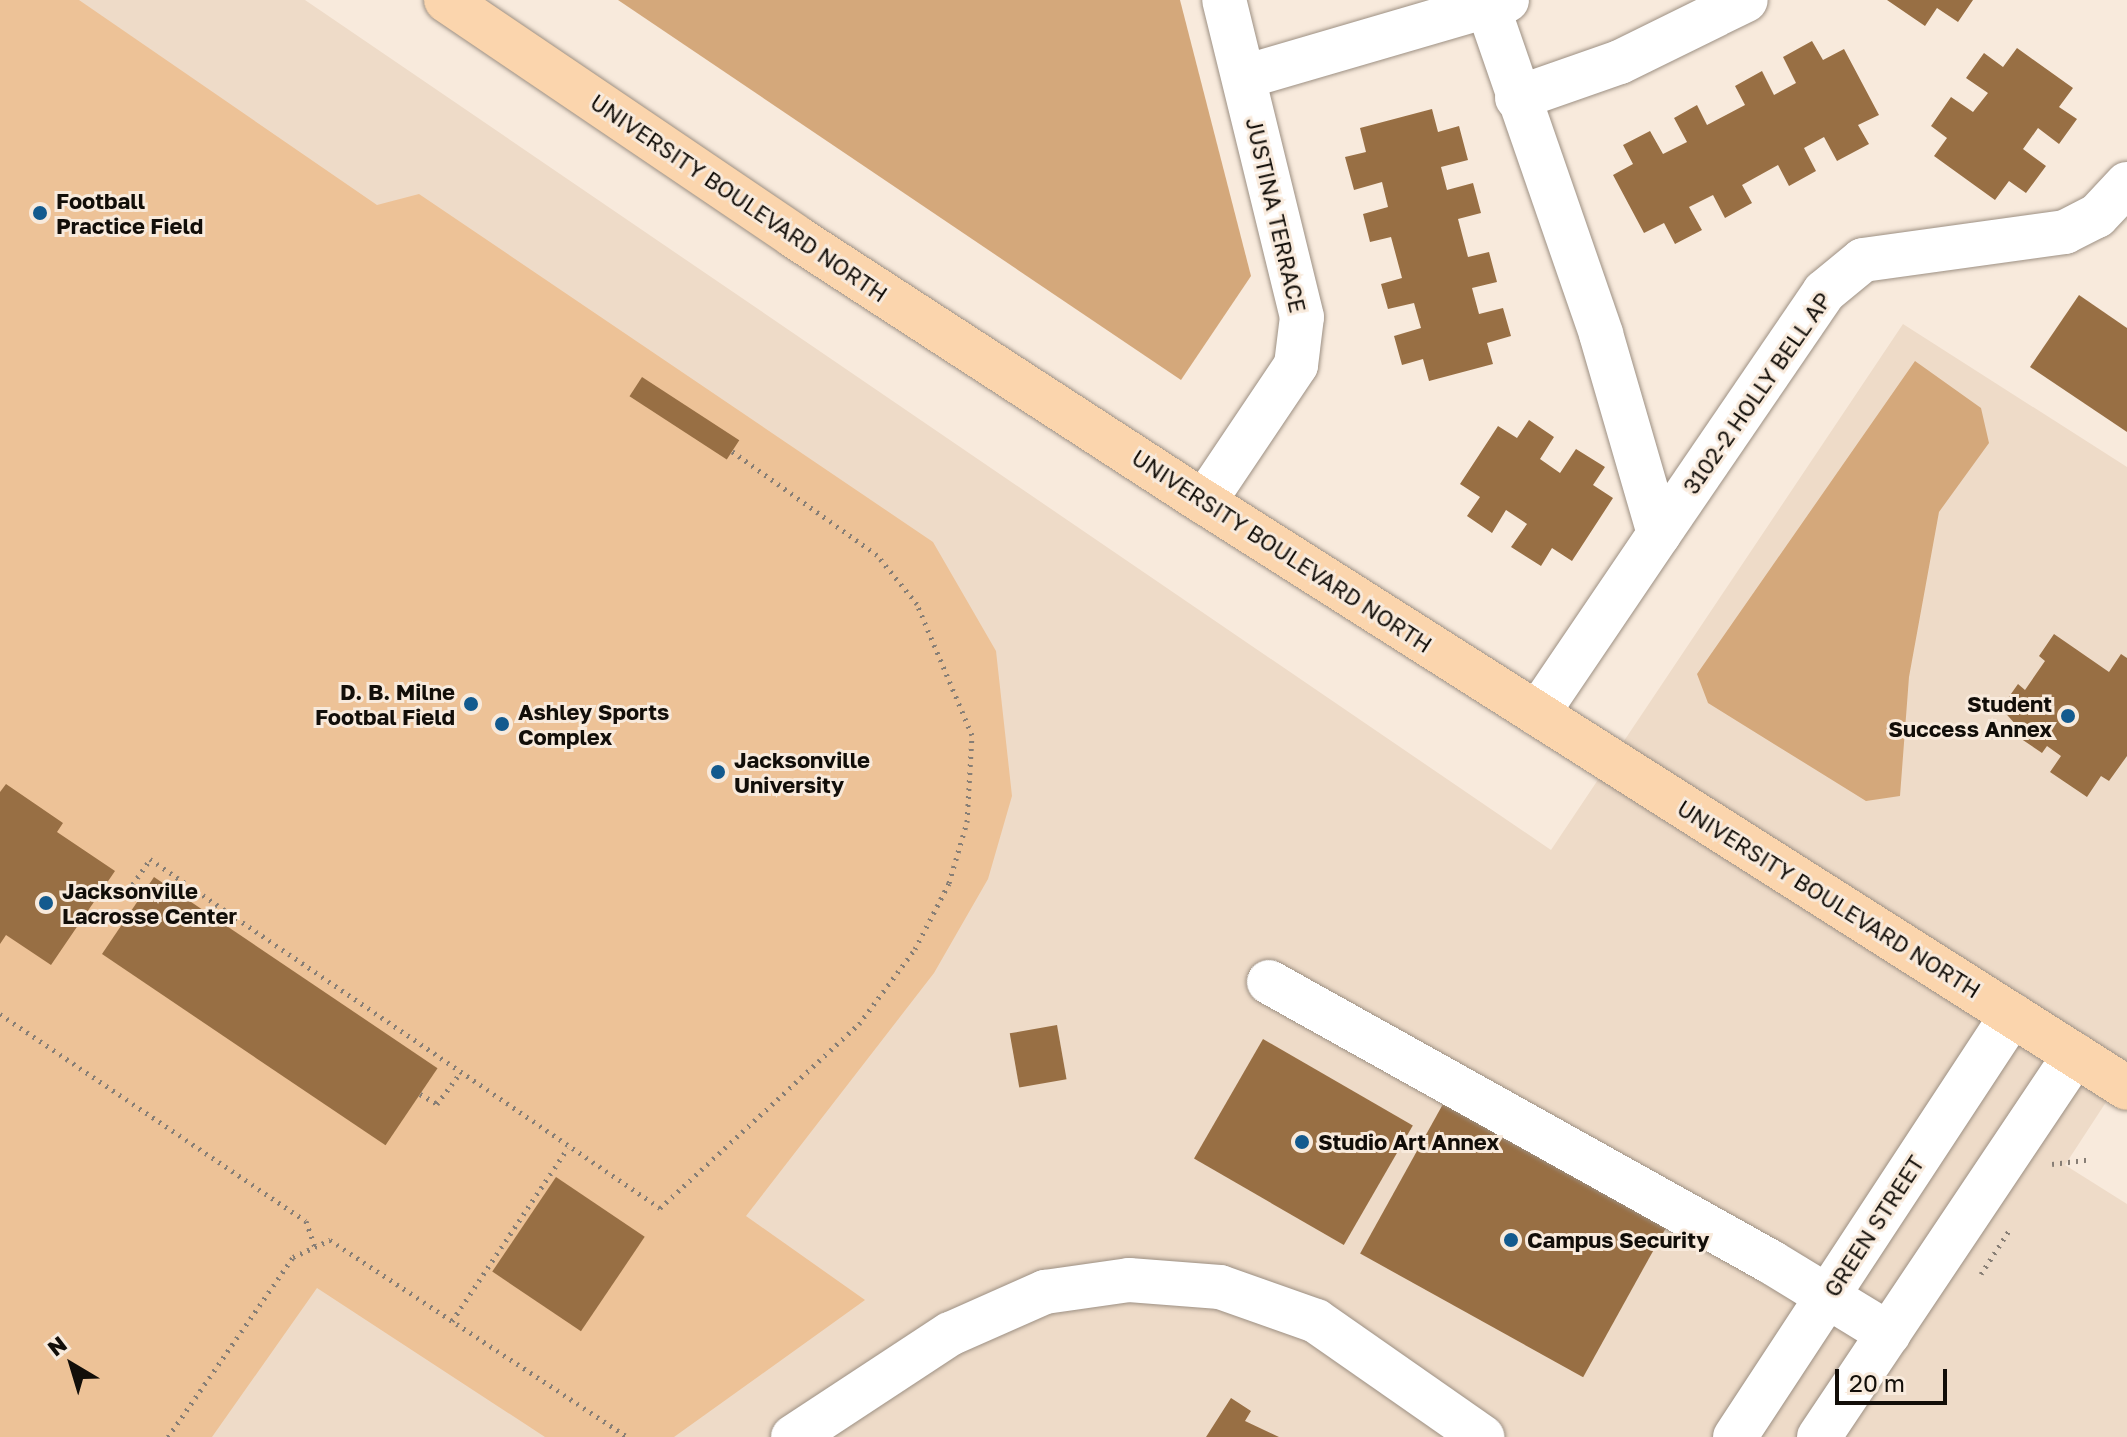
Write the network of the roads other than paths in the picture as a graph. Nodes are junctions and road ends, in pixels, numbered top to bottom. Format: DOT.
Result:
graph roads {
  1 [pos="446,0"];
  2 [pos="1224,0"];
  3 [pos="1746,0"];
  4 [pos="1498,4"];
  5 [pos="1244,77"];
  6 [pos="1517,98"];
  7 [pos="2127,184"];
  8 [pos="2112,226"];
  9 [pos="1204,502"];
  10 [pos="1659,534"];
  11 [pos="1537,714"];
  12 [pos="1269,982"];
  13 [pos="2012,1015"];
  14 [pos="2075,1055"];
  15 [pos="2127,1088"];
  16 [pos="1827,1298"];
  17 [pos="1889,1334"];
  18 [pos="793,1437"];
  19 [pos="1482,1437"];
  20 [pos="1735,1437"];
  21 [pos="1819,1437"];
  1 -- 9 [label="main road, UNIVERSITY BOULEVARD NORTH"];
  2 -- 5 [label="street, JUSTINA TERRACE"];
  3 -- 6 [label="street"];
  4 -- 5 [label="street"];
  4 -- 6 [label="street"];
  5 -- 9 [label="street, JUSTINA TERRACE"];
  6 -- 10 [label="street"];
  7 -- 8 [label="street, 3102-2 HOLLY BELL AP"];
  8 -- 10 [label="street, 3102-2 HOLLY BELL AP"];
  9 -- 11 [label="main road, UNIVERSITY BOULEVARD NORTH"];
  10 -- 11 [label="street, 3102-2 HOLLY BELL AP"];
  11 -- 13 [label="main road, UNIVERSITY BOULEVARD NORTH"];
  12 -- 16 [label="street"];
  13 -- 14 [label="main road, UNIVERSITY BOULEVARD NORTH"];
  13 -- 16 [label="street, GREEN STREET"];
  14 -- 15 [label="main road, UNIVERSITY BOULEVARD NORTH"];
  14 -- 17 [label="street"];
  16 -- 17 [label="street"];
  16 -- 20 [label="street, GREEN STREET"];
  17 -- 21 [label="street"];
  18 -- 19 [label="street"];
}
